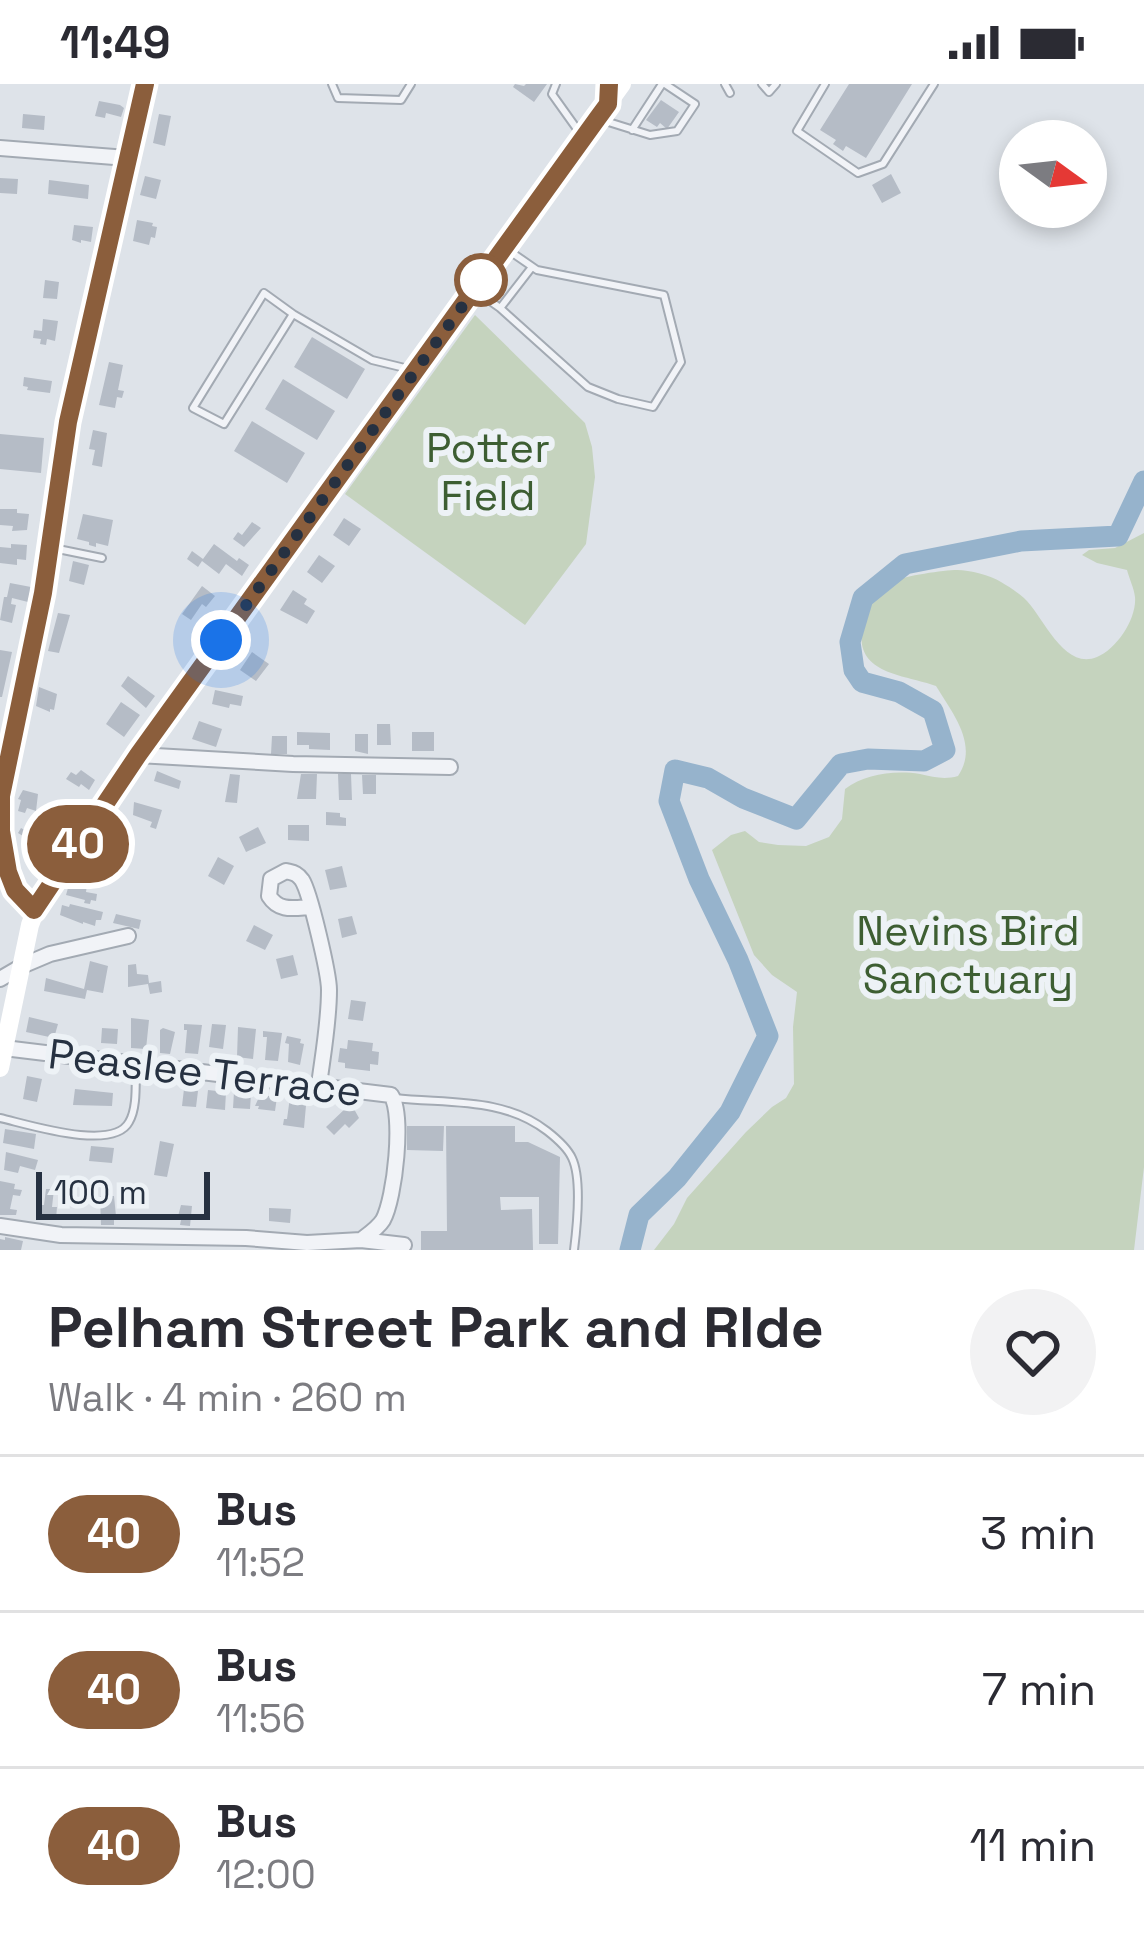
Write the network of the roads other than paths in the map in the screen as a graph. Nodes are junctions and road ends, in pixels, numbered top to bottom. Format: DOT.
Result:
graph roads {
  1 [pos="146,84"];
  2 [pos="332,84"];
  3 [pos="411,84"];
  4 [pos="556,84"];
  5 [pos="622,84"];
  6 [pos="663,84"];
  7 [pos="725,84"];
  8 [pos="761,84"];
  9 [pos="776,84"];
  10 [pos="825,84"];
  11 [pos="934,84"];
  12 [pos="730,93"];
  13 [pos="605,102"];
  14 [pos="632,130"];
  15 [pos="584,138"];
  16 [pos="0,148"];
  17 [pos="127,158"];
  18 [pos="505,248"];
  19 [pos="532,268"];
  20 [pos="475,290"];
  21 [pos="500,308"];
  22 [pos="293,314"];
  23 [pos="416,371"];
  24 [pos="50,548"];
  25 [pos="102,557"];
  26 [pos="138,755"];
  27 [pos="450,767"];
  28 [pos="0,831"];
  29 [pos="310,907"];
  30 [pos="34,910"];
  31 [pos="128,936"];
  32 [pos="24,965"];
  33 [pos="0,979"];
  34 [pos="2,1058"];
  35 [pos="136,1064"];
  36 [pos="319,1085"];
  37 [pos="395,1098"];
  38 [pos="0,1118"];
  39 [pos="0,1226"];
  40 [pos="362,1240"];
  41 [pos="168,1243"];
  42 [pos="406,1248"];
  43 [pos="574,1250"];
  1 -- 17 [label="street"];
  2 -- 3 [label="lane"];
  4 -- 15 [label="lane"];
  5 -- 13 [label="main road"];
  6 -- 14 [label="lane"];
  6 -- 14 [label="lane"];
  7 -- 12 [label="lane"];
  8 -- 9 [label="lane"];
  10 -- 11 [label="lane"];
  13 -- 14 [label="lane"];
  13 -- 15 [label="main road"];
  15 -- 18 [label="main road"];
  16 -- 17 [label="street"];
  17 -- 24 [label="street"];
  18 -- 19 [label="lane"];
  18 -- 20 [label="main road"];
  19 -- 21 [label="lane"];
  19 -- 21 [label="lane"];
  20 -- 21 [label="lane"];
  20 -- 23 [label="main road"];
  22 -- 22 [label="lane"];
  22 -- 23 [label="lane"];
  23 -- 26 [label="main road"];
  24 -- 25 [label="lane"];
  24 -- 28 [label="street"];
  26 -- 27 [label="street"];
  26 -- 30 [label="main road"];
  28 -- 30 [label="street"];
  29 -- 36 [label="street"];
  30 -- 32 [label="main road"];
  31 -- 32 [label="street"];
  32 -- 33 [label="street"];
  32 -- 34 [label="main road"];
  34 -- 35 [label="street, Peaslee Terrace"];
  35 -- 36 [label="street, Peaslee Terrace"];
  35 -- 38 [label="lane"];
  36 -- 37 [label="street, Peaslee Terrace"];
  37 -- 40 [label="street, Peaslee Terrace"];
  37 -- 43 [label="lane"];
  39 -- 41 [label="street"];
  40 -- 41 [label="street"];
  40 -- 42 [label="street"];
}
